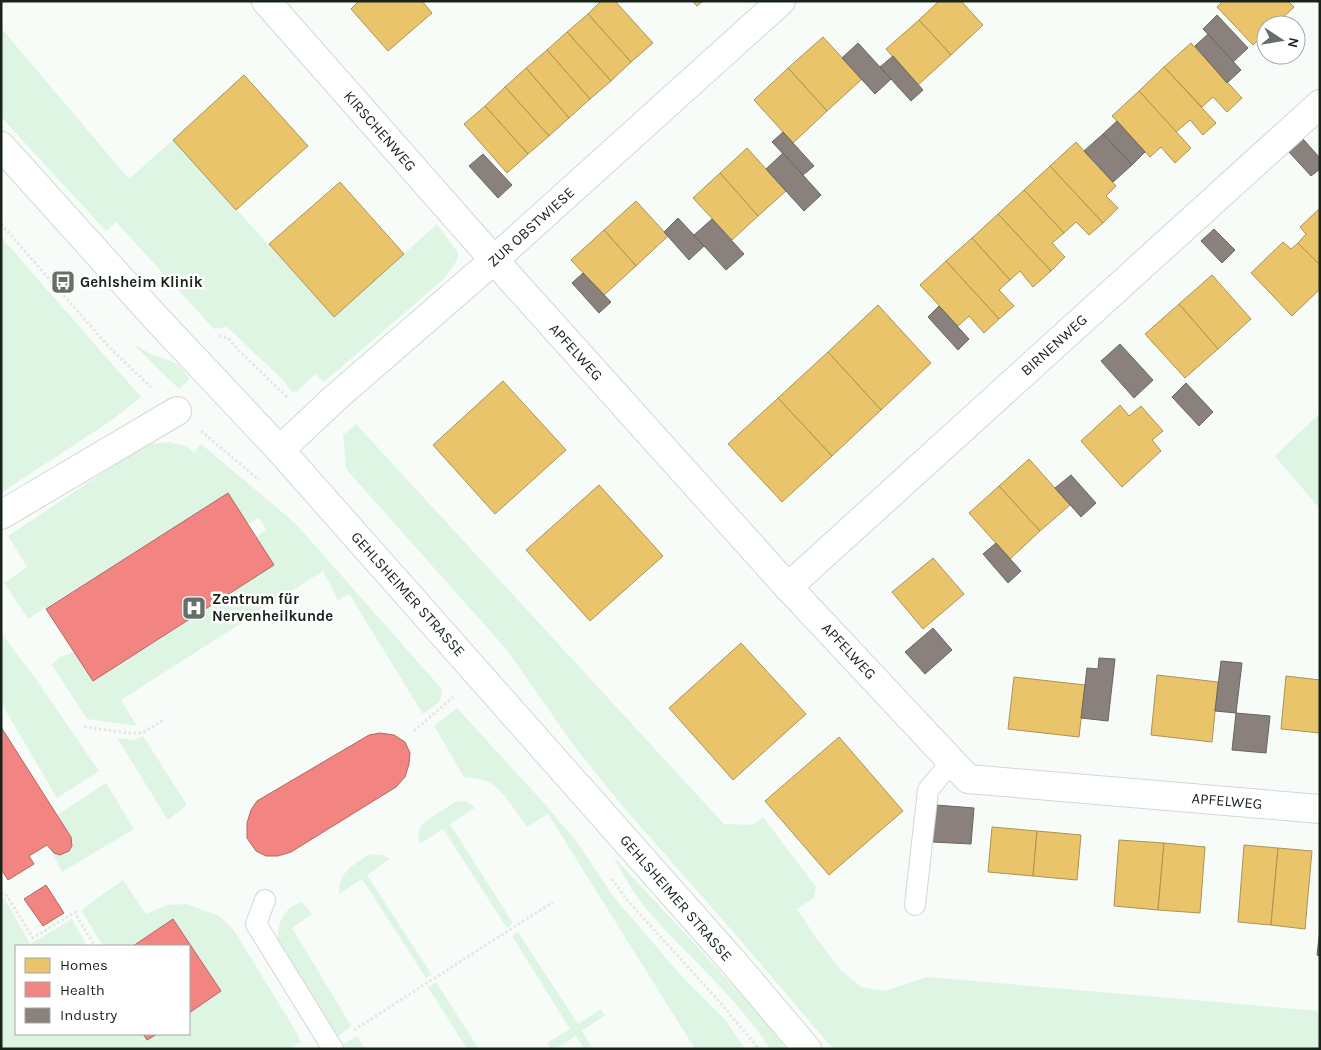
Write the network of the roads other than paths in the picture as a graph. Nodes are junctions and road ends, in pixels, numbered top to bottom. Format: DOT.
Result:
graph roads {
  1 [pos="266,1"];
  2 [pos="781,1"];
  3 [pos="1320,104"];
  4 [pos="1,146"];
  5 [pos="494,260"];
  6 [pos="177,411"];
  7 [pos="280,450"];
  8 [pos="1,515"];
  9 [pos="788,587"];
  10 [pos="952,761"];
  11 [pos="1320,809"];
  12 [pos="265,900"];
  13 [pos="915,906"];
  14 [pos="332,1047"];
  15 [pos="807,1049"];
  1 -- 5 [label="street, KIRSCHENWEG"];
  2 -- 5 [label="street, ZUR OBSTWIESE"];
  3 -- 9 [label="street, BIRNENWEG"];
  4 -- 7 [label="street, GEHLSHEIMER STRASSE"];
  5 -- 7 [label="street, ZUR OBSTWIESE"];
  5 -- 9 [label="street, APFELWEG"];
  6 -- 8 [label="street"];
  7 -- 15 [label="street, GEHLSHEIMER STRASSE"];
  9 -- 10 [label="street, APFELWEG"];
  10 -- 11 [label="street, APFELWEG"];
  10 -- 13 [label="lane"];
  12 -- 14 [label="lane"];
}
